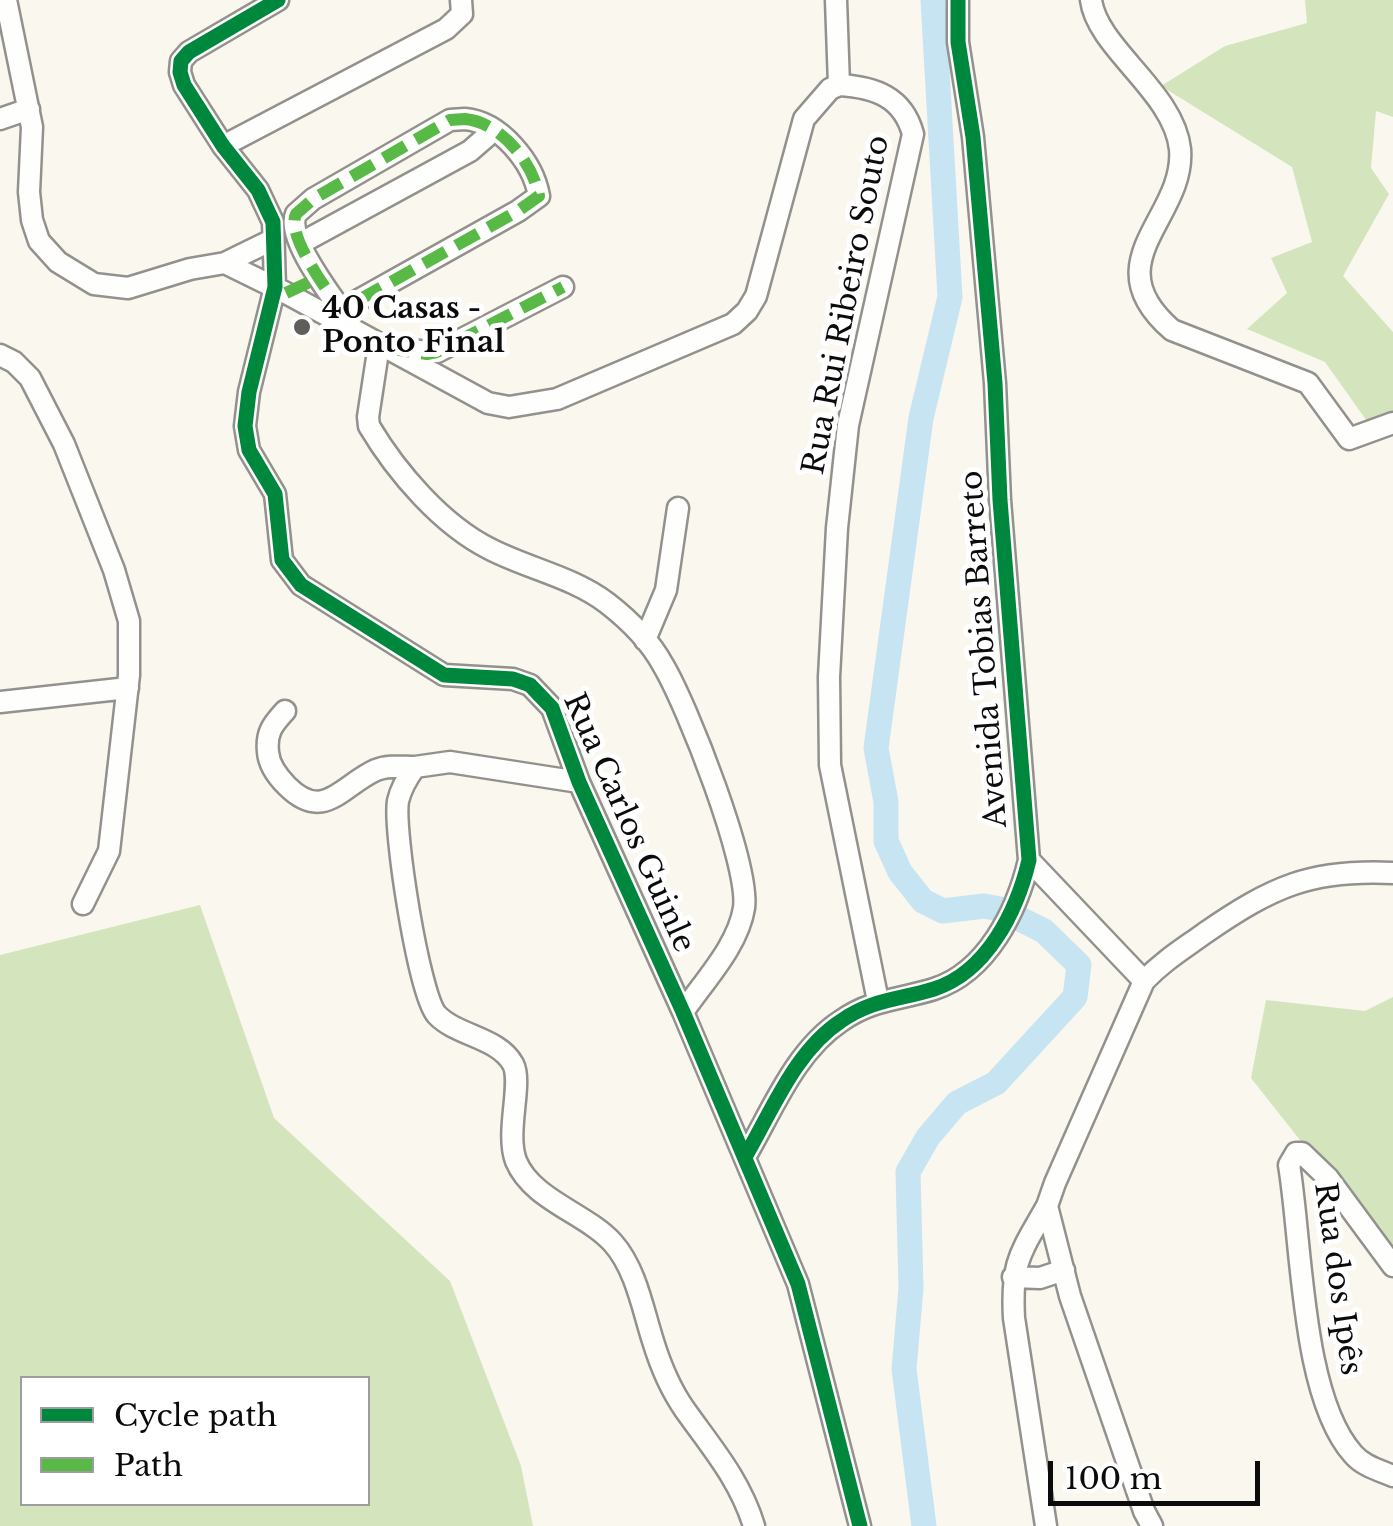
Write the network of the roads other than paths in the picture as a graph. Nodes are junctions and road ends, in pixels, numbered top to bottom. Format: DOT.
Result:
graph roads {
  1 [pos="6,0"];
  2 [pos="278,0"];
  3 [pos="461,0"];
  4 [pos="836,0"];
  5 [pos="958,0"];
  6 [pos="1092,0"];
  7 [pos="840,84"];
  8 [pos="29,109"];
  9 [pos="0,119"];
  10 [pos="493,131"];
  11 [pos="223,146"];
  12 [pos="272,240"];
  13 [pos="301,243"];
  14 [pos="226,263"];
  15 [pos="318,278"];
  16 [pos="564,287"];
  17 [pos="281,290"];
  18 [pos="382,346"];
  19 [pos="0,354"];
  20 [pos="1393,422"];
  21 [pos="678,508"];
  22 [pos="645,640"];
  23 [pos="128,688"];
  24 [pos="0,702"];
  25 [pos="285,712"];
  26 [pos="415,767"];
  27 [pos="579,782"];
  28 [pos="1029,860"];
  29 [pos="1393,872"];
  30 [pos="83,904"];
  31 [pos="1144,981"];
  32 [pos="878,1000"];
  33 [pos="683,1012"];
  34 [pos="745,1157"];
  35 [pos="1047,1206"];
  36 [pos="1393,1266"];
  37 [pos="1064,1270"];
  38 [pos="1013,1277"];
  39 [pos="1393,1476"];
  40 [pos="754,1526"];
  41 [pos="860,1526"];
  42 [pos="1046,1526"];
  43 [pos="1152,1526"];
  1 -- 8 [label="street"];
  2 -- 11 [label="street, Rua Carlos Guinle"];
  3 -- 11 [label="street"];
  4 -- 7 [label="street"];
  5 -- 28 [label="street, Avenida Tobias Barreto"];
  6 -- 20 [label="street"];
  7 -- 18 [label="street"];
  7 -- 32 [label="street, Rua Rui Ribeiro Souto"];
  8 -- 9 [label="street"];
  8 -- 14 [label="street"];
  10 -- 13 [label="street"];
  10 -- 13 [label="street"];
  10 -- 15 [label="street"];
  11 -- 12 [label="street, Rua Carlos Guinle"];
  12 -- 14 [label="street"];
  12 -- 17 [label="street, Rua Carlos Guinle"];
  13 -- 15 [label="street"];
  14 -- 17 [label="street"];
  15 -- 17 [label="street"];
  16 -- 18 [label="street"];
  17 -- 18 [label="street"];
  17 -- 27 [label="street, Rua Carlos Guinle"];
  18 -- 22 [label="street"];
  19 -- 23 [label="street"];
  21 -- 22 [label="street"];
  22 -- 33 [label="street"];
  23 -- 24 [label="street"];
  23 -- 30 [label="street"];
  25 -- 26 [label="street"];
  26 -- 27 [label="street"];
  26 -- 40 [label="street"];
  27 -- 33 [label="street, Rua Carlos Guinle"];
  28 -- 31 [label="street"];
  28 -- 32 [label="street, Avenida Tobias Barreto"];
  29 -- 31 [label="street"];
  31 -- 35 [label="street"];
  32 -- 34 [label="street, Avenida Tobias Barreto"];
  33 -- 34 [label="street, Rua Carlos Guinle"];
  34 -- 41 [label="street, Rua Carlos Guinle"];
  35 -- 37 [label="street"];
  35 -- 38 [label="street"];
  36 -- 39 [label="street, Rua dos Ipês"];
  37 -- 38 [label="street"];
  37 -- 43 [label="street"];
  38 -- 42 [label="street"];
}
